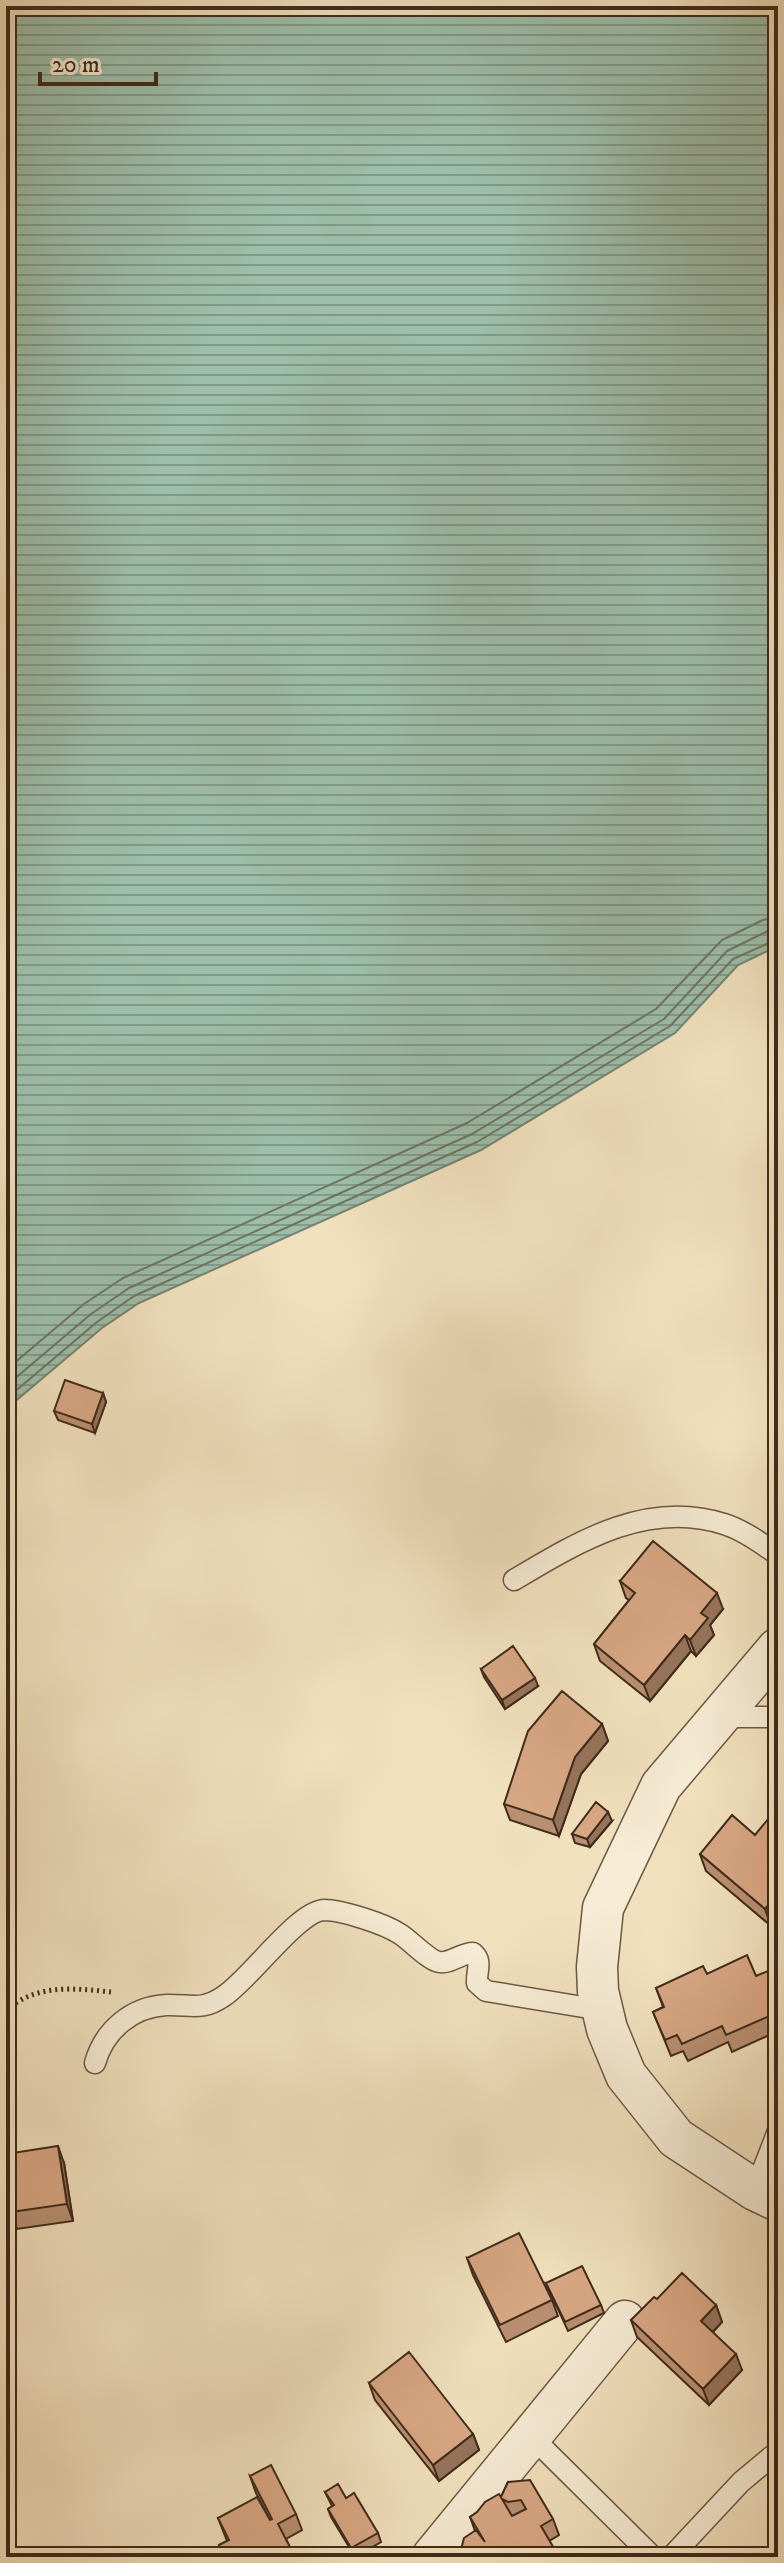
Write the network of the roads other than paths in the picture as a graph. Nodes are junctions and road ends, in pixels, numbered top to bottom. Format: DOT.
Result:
graph roads {
  1 [pos="778,1555"];
  2 [pos="514,1580"];
  3 [pos="778,1648"];
  4 [pos="778,1717"];
  5 [pos="683,1760"];
  6 [pos="601,2003"];
  7 [pos="95,2063"];
  8 [pos="778,2131"];
  9 [pos="767,2196"];
  10 [pos="625,2321"];
  11 [pos="531,2436"];
  12 [pos="772,2456"];
  13 [pos="432,2557"];
  14 [pos="653,2557"];
  15 [pos="671,2557"];
  1 -- 2 [label="lane"];
  3 -- 5 [label="street"];
  4 -- 5 [label="lane"];
  5 -- 6 [label="street"];
  6 -- 7 [label="lane"];
  6 -- 9 [label="street"];
  8 -- 9 [label="lane"];
  10 -- 11 [label="street"];
  11 -- 13 [label="street"];
  11 -- 14 [label="lane"];
  12 -- 15 [label="lane"];
}
